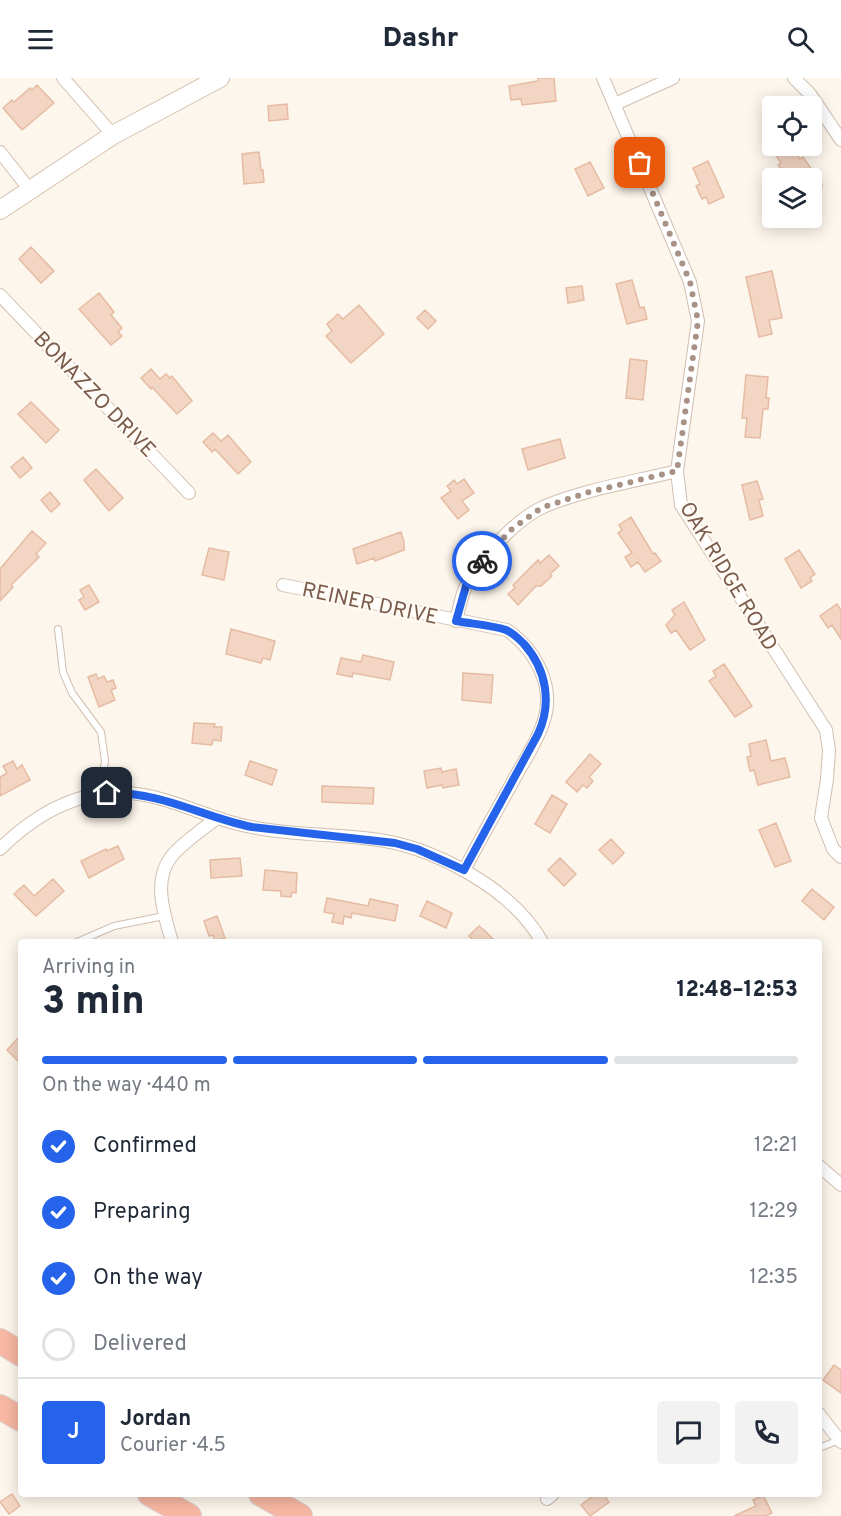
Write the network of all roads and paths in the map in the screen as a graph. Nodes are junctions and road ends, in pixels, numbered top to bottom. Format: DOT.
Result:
graph roads {
  1 [pos="63,78"];
  2 [pos="220,78"];
  3 [pos="603,78"];
  4 [pos="673,78"];
  5 [pos="794,78"];
  6 [pos="615,104"];
  7 [pos="113,135"];
  8 [pos="841,140"];
  9 [pos="0,152"];
  10 [pos="30,190"];
  11 [pos="0,210"];
  12 [pos="0,295"];
  13 [pos="677,471"];
  14 [pos="189,493"];
  15 [pos="283,585"];
  16 [pos="456,621"];
  17 [pos="58,629"];
  18 [pos="99,794"];
  19 [pos="217,818"];
  20 [pos="0,849"];
  21 [pos="841,857"];
  22 [pos="464,870"];
  23 [pos="165,916"];
  24 [pos="84,939"];
  25 [pos="171,939"];
  26 [pos="540,939"];
  27 [pos="822,1169"];
  28 [pos="841,1185"];
  29 [pos="0,1342"];
  30 [pos="18,1353"];
  31 [pos="0,1407"];
  32 [pos="18,1417"];
  33 [pos="822,1418"];
  34 [pos="0,1420"];
  35 [pos="18,1429"];
  36 [pos="841,1441"];
  37 [pos="822,1447"];
  38 [pos="148,1497"];
  39 [pos="155,1497"];
  40 [pos="266,1497"];
  41 [pos="183,1513"];
  42 [pos="300,1516"];
  1 -- 7 [label="street"];
  2 -- 7 [label="main road"];
  3 -- 6 [label="street, OAK RIDGE ROAD"];
  4 -- 6 [label="street"];
  5 -- 8 [label="street"];
  6 -- 13 [label="street, OAK RIDGE ROAD"];
  7 -- 10 [label="main road"];
  9 -- 10 [label="street"];
  10 -- 11 [label="main road"];
  12 -- 14 [label="street, BONAZZO DRIVE"];
  13 -- 16 [label="street"];
  13 -- 21 [label="street, OAK RIDGE ROAD"];
  15 -- 16 [label="street, REINER DRIVE"];
  16 -- 22 [label="street, REINER DRIVE"];
  17 -- 18 [label="lane"];
  18 -- 19 [label="street"];
  18 -- 20 [label="street"];
  19 -- 22 [label="street"];
  19 -- 23 [label="street"];
  22 -- 26 [label="street"];
  23 -- 24 [label="lane"];
  23 -- 25 [label="street"];
  27 -- 28 [label="street"];
  29 -- 30 [label="highway"];
  31 -- 32 [label="highway"];
  33 -- 36 [label="street"];
  34 -- 35 [label="highway"];
  36 -- 37 [label="lane"];
  38 -- 41 [label="highway"];
  39 -- 41 [label="highway"];
  40 -- 42 [label="highway"];
}
